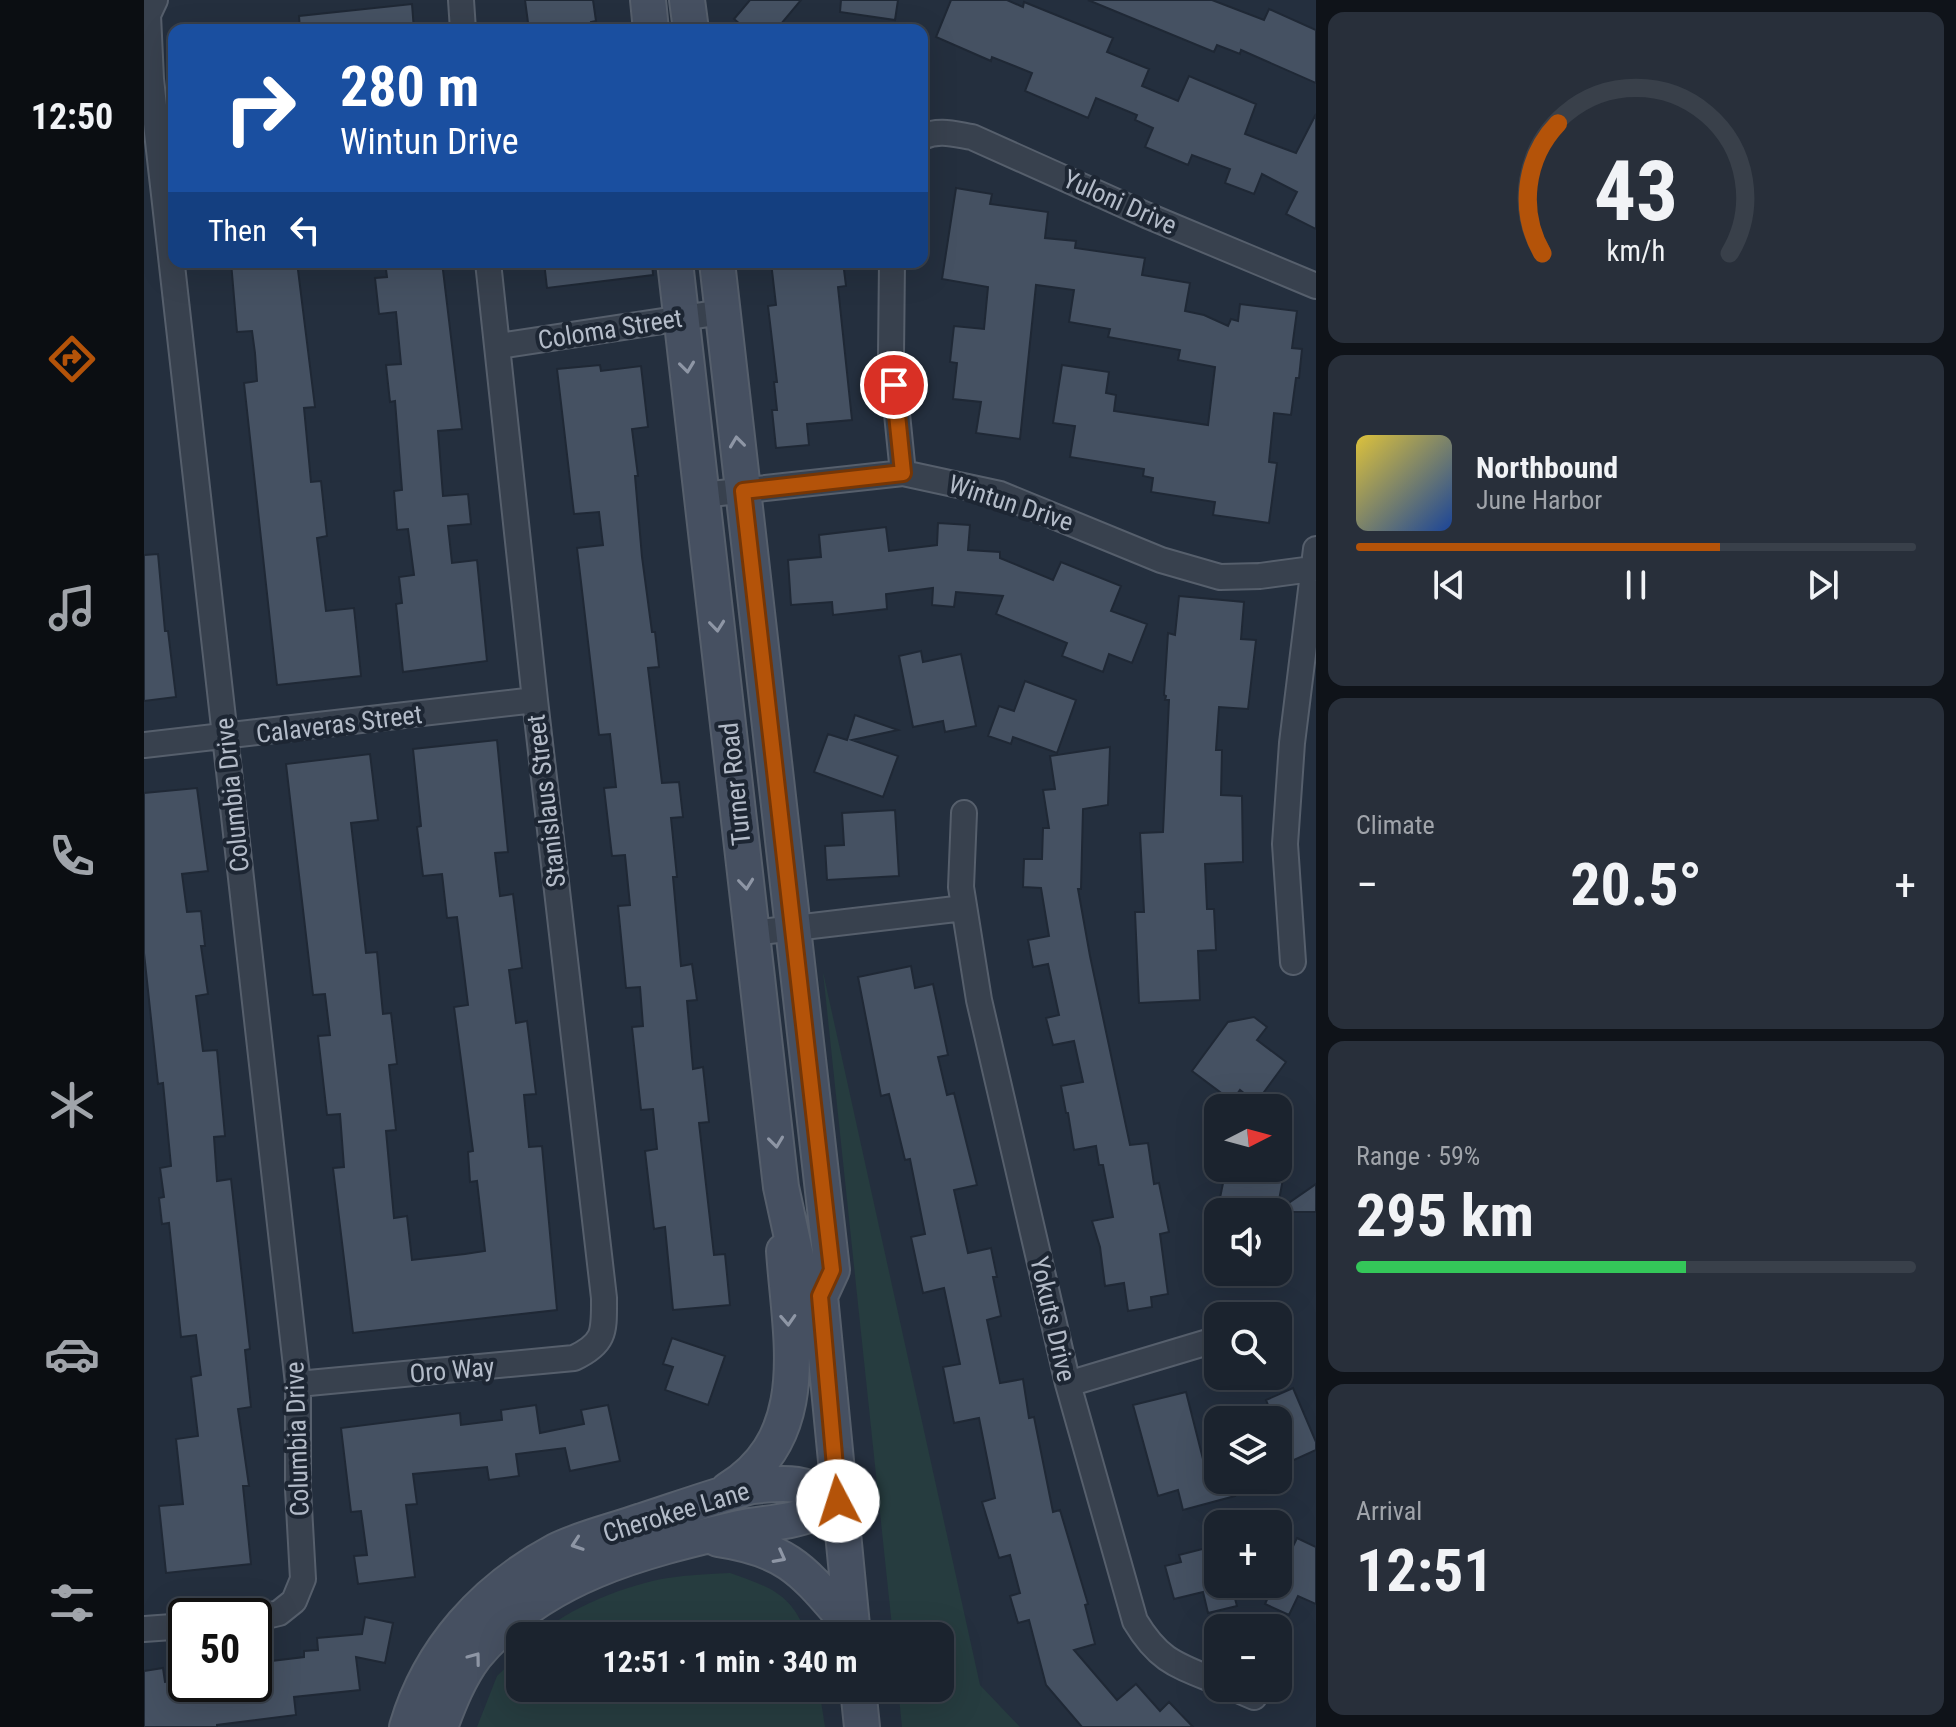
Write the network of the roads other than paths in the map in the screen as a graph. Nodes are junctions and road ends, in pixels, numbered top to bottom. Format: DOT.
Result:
graph roads {
  1 [pos="155,0"];
  2 [pos="461,0"];
  3 [pos="648,0"];
  4 [pos="687,0"];
  5 [pos="463,24"];
  6 [pos="650,24"];
  7 [pos="690,24"];
  8 [pos="928,134"];
  9 [pos="168,230"];
  10 [pos="172,268"];
  11 [pos="489,268"];
  12 [pos="676,268"];
  13 [pos="718,268"];
  14 [pos="892,268"];
  15 [pos="1316,286"];
  16 [pos="722,312"];
  17 [pos="680,318"];
  18 [pos="499,346"];
  19 [pos="903,473"];
  20 [pos="743,491"];
  21 [pos="702,495"];
  22 [pos="1314,559"];
  23 [pos="535,700"];
  24 [pos="225,738"];
  25 [pos="144,745"];
  26 [pos="964,813"];
  27 [pos="964,908"];
  28 [pos="791,928"];
  29 [pos="752,933"];
  30 [pos="1293,962"];
  31 [pos="781,1187"];
  32 [pos="820,1296"];
  33 [pos="598,1338"];
  34 [pos="1204,1343"];
  35 [pos="298,1384"];
  36 [pos="1068,1384"];
  37 [pos="720,1495"];
  38 [pos="838,1501"];
  39 [pos="706,1537"];
  40 [pos="272,1615"];
  41 [pos="844,1622"];
  42 [pos="851,1622"];
  43 [pos="168,1627"];
  44 [pos="144,1629"];
  45 [pos="1204,1676"];
  46 [pos="859,1702"];
  47 [pos="407,1727"];
  48 [pos="440,1727"];
  49 [pos="862,1727"];
  1 -- 9 [label="street, Columbia Drive"];
  2 -- 5 [label="street"];
  3 -- 6 [label="main road"];
  4 -- 7 [label="main road"];
  8 -- 15 [label="street, Yuloni Drive"];
  10 -- 24 [label="street, Columbia Drive"];
  11 -- 18 [label="street, Stanislaus Street"];
  12 -- 17 [label="main road, Turner Road"];
  13 -- 16 [label="main road, Turner Road"];
  14 -- 19 [label="street"];
  16 -- 17 [label="street, Coloma Street"];
  20 -- 16 [label="main road, Turner Road, one-way"];
  17 -- 18 [label="street, Coloma Street"];
  17 -- 21 [label="main road, Turner Road, one-way"];
  18 -- 23 [label="street, Stanislaus Street"];
  19 -- 20 [label="street, Wintun Drive"];
  19 -- 22 [label="street, Wintun Drive"];
  20 -- 21 [label="street, Wintun Drive"];
  20 -- 28 [label="main road, Turner Road"];
  21 -- 29 [label="main road, Turner Road, one-way"];
  22 -- 30 [label="street"];
  23 -- 24 [label="street, Calaveras Street"];
  23 -- 33 [label="street, Stanislaus Street"];
  24 -- 25 [label="street, Calaveras Street"];
  24 -- 35 [label="street, Columbia Drive"];
  26 -- 27 [label="street, Yokuts Drive"];
  27 -- 28 [label="street"];
  27 -- 36 [label="street, Yokuts Drive"];
  28 -- 29 [label="street"];
  28 -- 32 [label="main road, Turner Road"];
  29 -- 31 [label="main road, Turner Road, one-way"];
  31 -- 32 [label="main road, Turner Road"];
  31 -- 37 [label="main road, one-way"];
  32 -- 38 [label="main road, Turner Road"];
  33 -- 35 [label="street, Oro Way"];
  34 -- 36 [label="street"];
  35 -- 40 [label="street, Columbia Drive"];
  36 -- 45 [label="street, Yokuts Drive"];
  37 -- 38 [label="main road, Cherokee Lane"];
  37 -- 47 [label="main road, Cherokee Lane, one-way"];
  38 -- 39 [label="main road, Cherokee Lane"];
  38 -- 42 [label="main road, Turner Road"];
  39 -- 41 [label="main road, one-way"];
  48 -- 39 [label="main road, Cherokee Lane, one-way"];
  43 -- 44 [label="street"];
  46 -- 49 [label="main road"];
}
